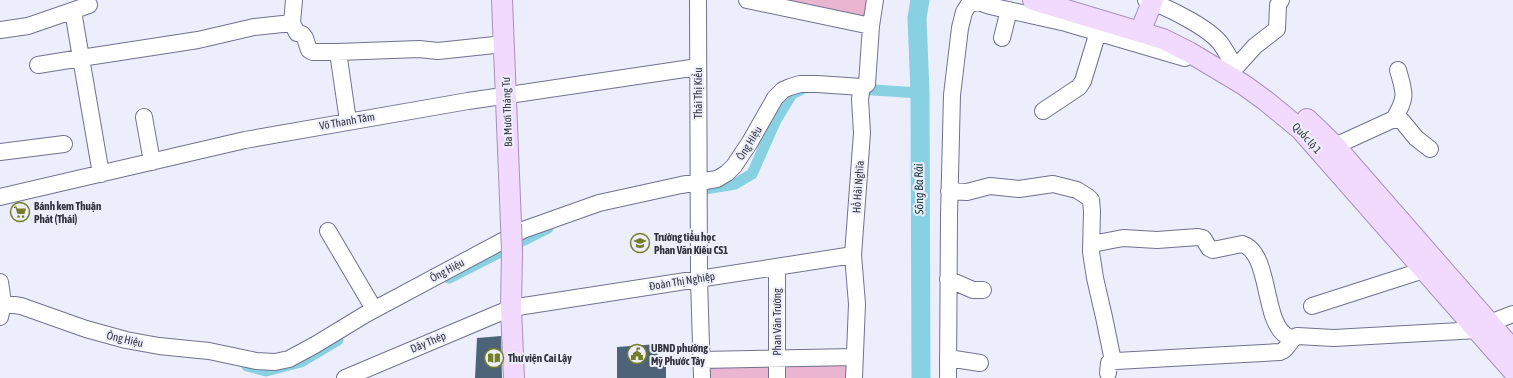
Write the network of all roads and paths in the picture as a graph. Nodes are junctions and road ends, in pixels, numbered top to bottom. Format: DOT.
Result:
graph roads {
  1 [pos="294,0"];
  2 [pos="502,0"];
  3 [pos="698,0"];
  4 [pos="747,0"];
  5 [pos="875,0"];
  6 [pos="1033,0"];
  7 [pos="1072,0"];
  8 [pos="1281,0"];
  9 [pos="1150,1"];
  10 [pos="89,5"];
  11 [pos="1009,10"];
  12 [pos="73,11"];
  13 [pos="1144,22"];
  14 [pos="292,23"];
  15 [pos="871,26"];
  16 [pos="0,30"];
  17 [pos="1098,32"];
  18 [pos="1002,38"];
  19 [pos="504,44"];
  20 [pos="338,52"];
  21 [pos="81,58"];
  22 [pos="38,65"];
  23 [pos="1231,66"];
  24 [pos="698,67"];
  25 [pos="1398,70"];
  26 [pos="861,93"];
  27 [pos="506,96"];
  28 [pos="1043,111"];
  29 [pos="144,117"];
  30 [pos="1394,119"];
  31 [pos="348,121"];
  32 [pos="64,144"];
  33 [pos="1335,146"];
  34 [pos="1430,149"];
  35 [pos="0,152"];
  36 [pos="152,162"];
  37 [pos="101,174"];
  38 [pos="699,184"];
  39 [pos="949,191"];
  40 [pos="0,197"];
  41 [pos="328,231"];
  42 [pos="1092,244"];
  43 [pos="853,255"];
  44 [pos="777,267"];
  45 [pos="1424,270"];
  46 [pos="700,279"];
  47 [pos="948,279"];
  48 [pos="0,282"];
  49 [pos="983,290"];
  50 [pos="1312,306"];
  51 [pos="1,308"];
  52 [pos="511,308"];
  53 [pos="374,309"];
  54 [pos="1513,314"];
  55 [pos="1484,326"];
  56 [pos="1292,339"];
  57 [pos="1513,350"];
  58 [pos="855,357"];
  59 [pos="948,358"];
  60 [pos="701,360"];
  61 [pos="777,360"];
  62 [pos="980,362"];
  63 [pos="1513,371"];
  64 [pos="345,378"];
  65 [pos="514,378"];
  66 [pos="702,378"];
  67 [pos="777,378"];
  68 [pos="854,378"];
  69 [pos="948,378"];
  1 -- 14 [label="street"];
  2 -- 19 [label="main road, Ba Mươi Tháng Tư"];
  3 -- 24 [label="street, Thái Thị Kiểu"];
  4 -- 15 [label="street"];
  5 -- 15 [label="street, Hồ Hải Nghĩa"];
  6 -- 23 [label="main road, Quốc lộ 1"];
  7 -- 13 [label="main road, Quốc lộ 1"];
  8 -- 23 [label="street"];
  9 -- 13 [label="main road"];
  9 -- 23 [label="street"];
  10 -- 12 [label="street"];
  11 -- 17 [label="street"];
  11 -- 18 [label="street"];
  11 -- 39 [label="street"];
  12 -- 16 [label="street"];
  12 -- 21 [label="street"];
  13 -- 23 [label="main road, Quốc lộ 1"];
  14 -- 20 [label="street"];
  14 -- 21 [label="street"];
  15 -- 26 [label="street, Hồ Hải Nghĩa"];
  17 -- 23 [label="street"];
  17 -- 28 [label="street"];
  19 -- 20 [label="street"];
  19 -- 27 [label="main road, Ba Mươi Tháng Tư"];
  20 -- 31 [label="street"];
  21 -- 22 [label="street"];
  21 -- 37 [label="street"];
  23 -- 33 [label="main road, Quốc lộ 1"];
  23 -- 45 [label="main road, Quốc lộ 1"];
  24 -- 27 [label="street, Võ Thanh Tâm"];
  24 -- 38 [label="street, Thái Thị Kiểu"];
  25 -- 30 [label="street"];
  26 -- 38 [label="street, Ông Hiệu"];
  26 -- 43 [label="street, Hồ Hải Nghĩa"];
  27 -- 31 [label="street, Võ Thanh Tâm"];
  27 -- 52 [label="main road, Ba Mươi Tháng Tư, bridge"];
  29 -- 36 [label="street"];
  30 -- 33 [label="street"];
  30 -- 34 [label="street"];
  31 -- 36 [label="street, Võ Thanh Tâm"];
  32 -- 35 [label="street"];
  33 -- 55 [label="main road, Quốc lộ 1"];
  36 -- 37 [label="street, Võ Thanh Tâm"];
  37 -- 40 [label="street, Võ Thanh Tâm"];
  38 -- 46 [label="street, Thái Thị Kiểu"];
  38 -- 53 [label="street, Ông Hiệu"];
  39 -- 42 [label="street"];
  39 -- 47 [label="street"];
  41 -- 53 [label="street"];
  42 -- 56 [label="street"];
  42 -- 56 [label="street"];
  43 -- 44 [label="street, Đoàn Thị Nghiệp"];
  43 -- 58 [label="street, Hồ Hải Nghĩa"];
  44 -- 46 [label="street, Đoàn Thị Nghiệp"];
  44 -- 61 [label="street, Phan Văn Trường"];
  45 -- 50 [label="street"];
  45 -- 55 [label="main road, Quốc lộ 1"];
  46 -- 52 [label="street, Đoàn Thị Nghiệp"];
  46 -- 60 [label="street"];
  47 -- 49 [label="street"];
  47 -- 59 [label="street"];
  48 -- 51 [label="street"];
  51 -- 53 [label="street, Ông Hiệu"];
  52 -- 64 [label="street, Dây Thép"];
  52 -- 65 [label="main road"];
  54 -- 55 [label="street"];
  55 -- 56 [label="street"];
  55 -- 57 [label="main road, Quốc lộ 1"];
  55 -- 63 [label="main road, Quốc lộ 1"];
  58 -- 61 [label="street"];
  58 -- 68 [label="street, Hồ Hải Nghĩa"];
  59 -- 62 [label="street"];
  59 -- 69 [label="street"];
  60 -- 61 [label="street"];
  60 -- 66 [label="street"];
  61 -- 67 [label="street, Phan Văn Trường"];
}
